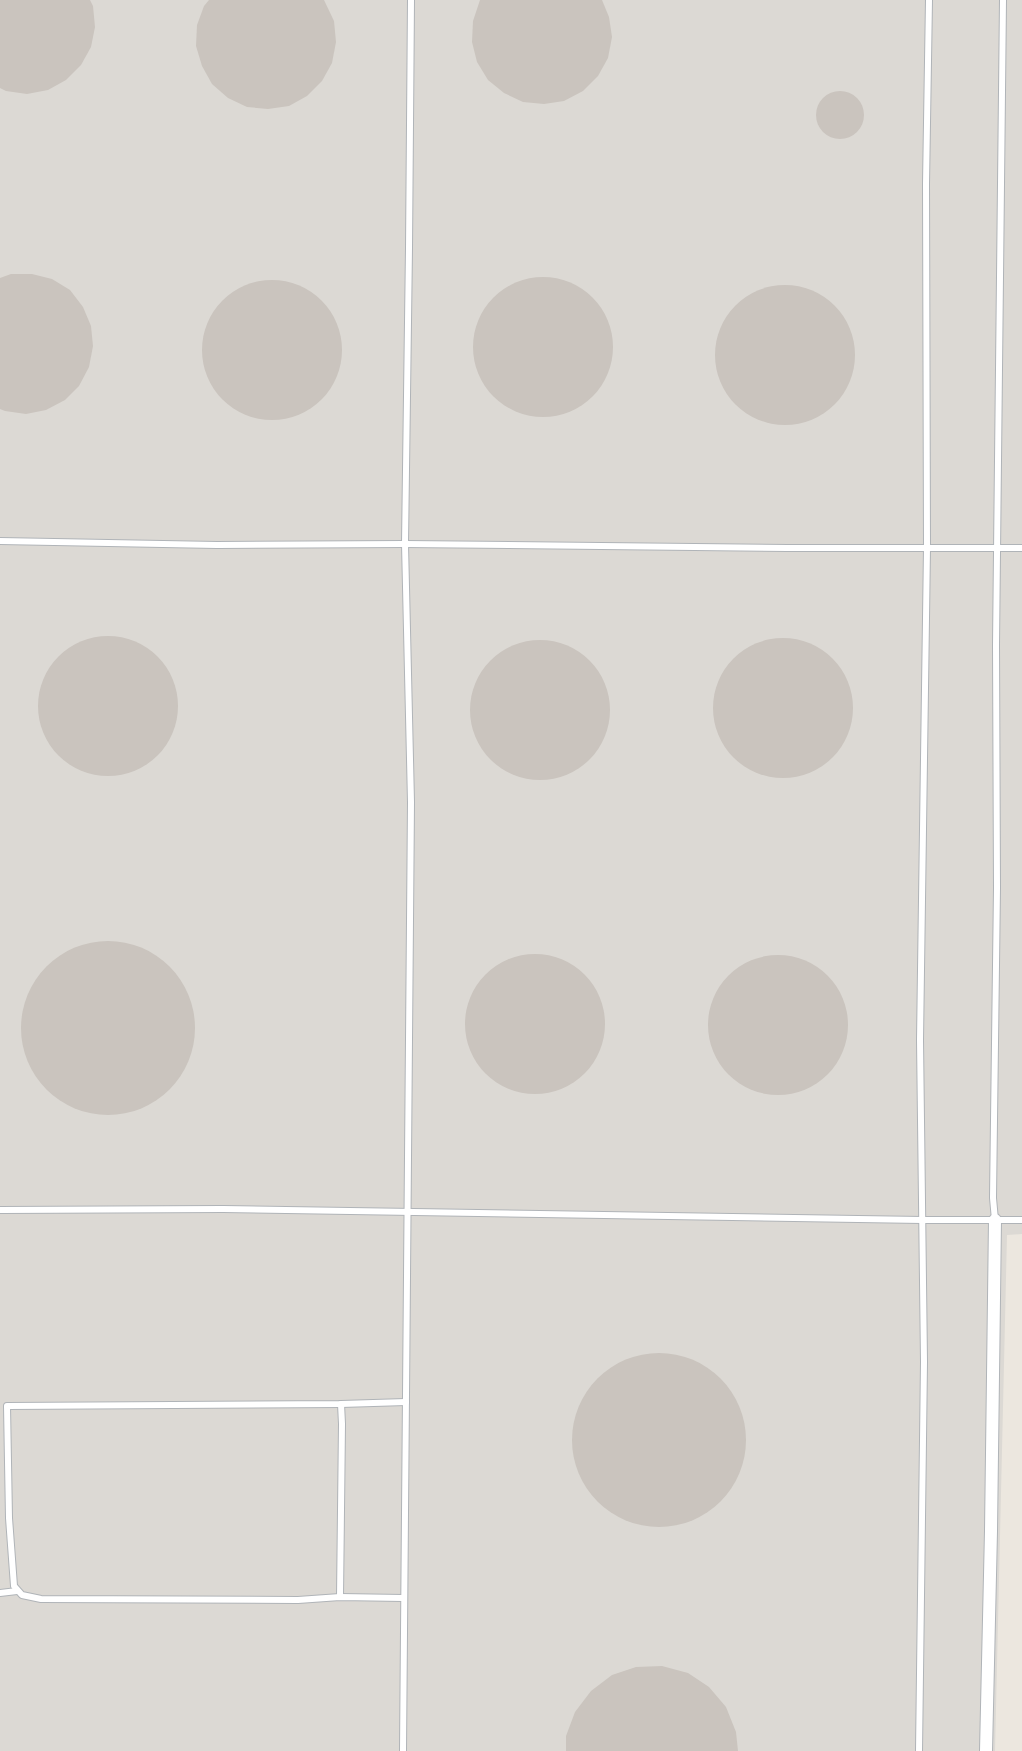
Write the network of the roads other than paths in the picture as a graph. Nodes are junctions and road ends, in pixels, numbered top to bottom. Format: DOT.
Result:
graph roads {
  1 [pos="411,0"];
  2 [pos="929,0"];
  3 [pos="1004,0"];
  4 [pos="0,541"];
  5 [pos="404,544"];
  6 [pos="927,548"];
  7 [pos="996,548"];
  8 [pos="1022,548"];
  9 [pos="0,1210"];
  10 [pos="408,1213"];
  11 [pos="922,1220"];
  12 [pos="995,1220"];
  13 [pos="1022,1220"];
  14 [pos="406,1402"];
  15 [pos="341,1404"];
  16 [pos="4,1405"];
  17 [pos="17,1591"];
  18 [pos="0,1594"];
  19 [pos="340,1597"];
  20 [pos="403,1598"];
  21 [pos="402,1751"];
  22 [pos="919,1751"];
  23 [pos="986,1751"];
  1 -- 5 [label="lane"];
  2 -- 6 [label="lane"];
  3 -- 7 [label="lane"];
  4 -- 5 [label="lane"];
  5 -- 6 [label="lane"];
  5 -- 10 [label="lane"];
  6 -- 7 [label="lane"];
  6 -- 11 [label="lane"];
  7 -- 8 [label="lane"];
  7 -- 12 [label="lane"];
  9 -- 10 [label="lane"];
  10 -- 11 [label="lane"];
  10 -- 14 [label="lane"];
  11 -- 12 [label="lane"];
  11 -- 22 [label="lane"];
  12 -- 13 [label="lane"];
  12 -- 23 [label="street"];
  14 -- 15 [label="lane"];
  14 -- 20 [label="lane"];
  15 -- 16 [label="lane"];
  15 -- 19 [label="lane"];
  16 -- 17 [label="lane"];
  17 -- 18 [label="lane"];
  17 -- 19 [label="lane"];
  19 -- 20 [label="lane"];
  20 -- 21 [label="lane"];
}
